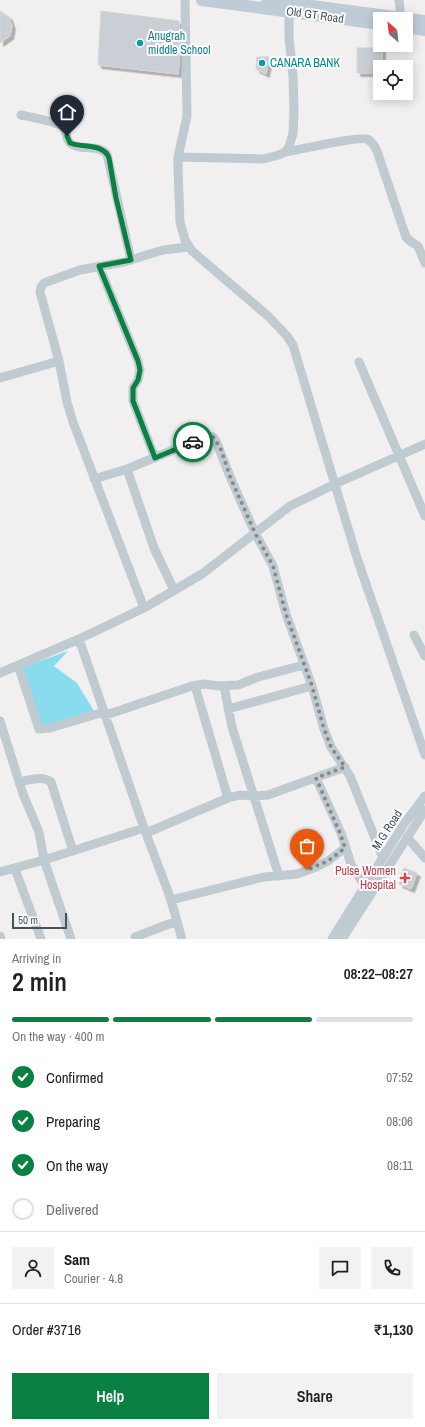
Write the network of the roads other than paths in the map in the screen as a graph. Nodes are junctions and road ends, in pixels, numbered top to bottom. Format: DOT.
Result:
graph roads {
  1 [pos="185,0"];
  2 [pos="202,0"];
  3 [pos="267,0"];
  4 [pos="399,0"];
  5 [pos="288,12"];
  6 [pos="402,12"];
  7 [pos="373,17"];
  8 [pos="425,21"];
  9 [pos="413,22"];
  10 [pos="373,23"];
  11 [pos="413,25"];
  12 [pos="425,30"];
  13 [pos="21,115"];
  14 [pos="285,152"];
  15 [pos="178,157"];
  16 [pos="188,247"];
  17 [pos="131,260"];
  18 [pos="425,263"];
  19 [pos="99,266"];
  20 [pos="59,361"];
  21 [pos="359,362"];
  22 [pos="0,378"];
  23 [pos="425,444"];
  24 [pos="398,455"];
  25 [pos="155,458"];
  26 [pos="127,469"];
  27 [pos="94,479"];
  28 [pos="335,484"];
  29 [pos="425,516"];
  30 [pos="255,533"];
  31 [pos="174,590"];
  32 [pos="144,608"];
  33 [pos="414,636"];
  34 [pos="79,639"];
  35 [pos="425,656"];
  36 [pos="18,665"];
  37 [pos="304,665"];
  38 [pos="0,673"];
  39 [pos="196,686"];
  40 [pos="224,686"];
  41 [pos="312,686"];
  42 [pos="228,709"];
  43 [pos="105,714"];
  44 [pos="0,722"];
  45 [pos="425,755"];
  46 [pos="345,767"];
  47 [pos="316,778"];
  48 [pos="19,782"];
  49 [pos="253,796"];
  50 [pos="425,796"];
  51 [pos="228,798"];
  52 [pos="425,810"];
  53 [pos="145,831"];
  54 [pos="406,833"];
  55 [pos="345,848"];
  56 [pos="73,851"];
  57 [pos="383,858"];
  58 [pos="425,858"];
  59 [pos="44,860"];
  60 [pos="14,869"];
  61 [pos="0,872"];
  62 [pos="279,876"];
  63 [pos="365,887"];
  64 [pos="171,900"];
  65 [pos="177,921"];
  66 [pos="135,936"];
  67 [pos="41,939"];
  68 [pos="71,939"];
  69 [pos="182,939"];
  70 [pos="332,939"];
  71 [pos="342,939"];
  1 -- 15 [label="street"];
  2 -- 5 [label="main road, Old GT Road"];
  3 -- 7 [label="main road, Old GT Road"];
  4 -- 6 [label="street"];
  5 -- 10 [label="main road, Old GT Road"];
  5 -- 14 [label="street"];
  8 -- 9 [label="main road, Old GT Road"];
  11 -- 12 [label="main road"];
  13 -- 17 [label="street"];
  14 -- 15 [label="street"];
  14 -- 18 [label="street"];
  15 -- 16 [label="street"];
  16 -- 17 [label="street"];
  16 -- 28 [label="street"];
  17 -- 19 [label="street"];
  19 -- 20 [label="street"];
  19 -- 25 [label="street"];
  20 -- 22 [label="street"];
  20 -- 27 [label="street"];
  21 -- 24 [label="street"];
  23 -- 24 [label="street"];
  24 -- 28 [label="street"];
  24 -- 29 [label="street"];
  25 -- 26 [label="street"];
  25 -- 30 [label="street"];
  26 -- 27 [label="street"];
  26 -- 31 [label="street"];
  27 -- 32 [label="street"];
  28 -- 30 [label="street"];
  28 -- 45 [label="street"];
  30 -- 31 [label="street"];
  30 -- 37 [label="street"];
  31 -- 32 [label="street"];
  32 -- 34 [label="street"];
  33 -- 35 [label="street"];
  34 -- 36 [label="street"];
  34 -- 43 [label="street"];
  36 -- 38 [label="street"];
  36 -- 43 [label="street"];
  37 -- 40 [label="street"];
  37 -- 41 [label="street"];
  39 -- 40 [label="street"];
  39 -- 43 [label="street"];
  39 -- 51 [label="street"];
  40 -- 42 [label="street"];
  41 -- 42 [label="street"];
  41 -- 46 [label="street"];
  42 -- 49 [label="street"];
  43 -- 53 [label="street"];
  44 -- 48 [label="street"];
  46 -- 47 [label="street"];
  46 -- 57 [label="street"];
  47 -- 49 [label="street"];
  47 -- 55 [label="street"];
  48 -- 56 [label="street"];
  48 -- 59 [label="street"];
  49 -- 51 [label="street"];
  49 -- 62 [label="street"];
  50 -- 54 [label="street, M.G Road"];
  51 -- 53 [label="street"];
  52 -- 54 [label="street, M.G Road"];
  53 -- 56 [label="street"];
  53 -- 64 [label="street"];
  54 -- 57 [label="street, M.G Road"];
  54 -- 58 [label="street"];
  54 -- 71 [label="street, M.G Road"];
  55 -- 62 [label="street"];
  55 -- 63 [label="street"];
  56 -- 59 [label="street"];
  57 -- 63 [label="street, M.G Road"];
  59 -- 60 [label="street"];
  59 -- 68 [label="street"];
  60 -- 61 [label="street"];
  60 -- 67 [label="street"];
  62 -- 64 [label="street"];
  63 -- 70 [label="street, M.G Road"];
  64 -- 65 [label="street"];
  65 -- 66 [label="street"];
  65 -- 69 [label="street"];
}
